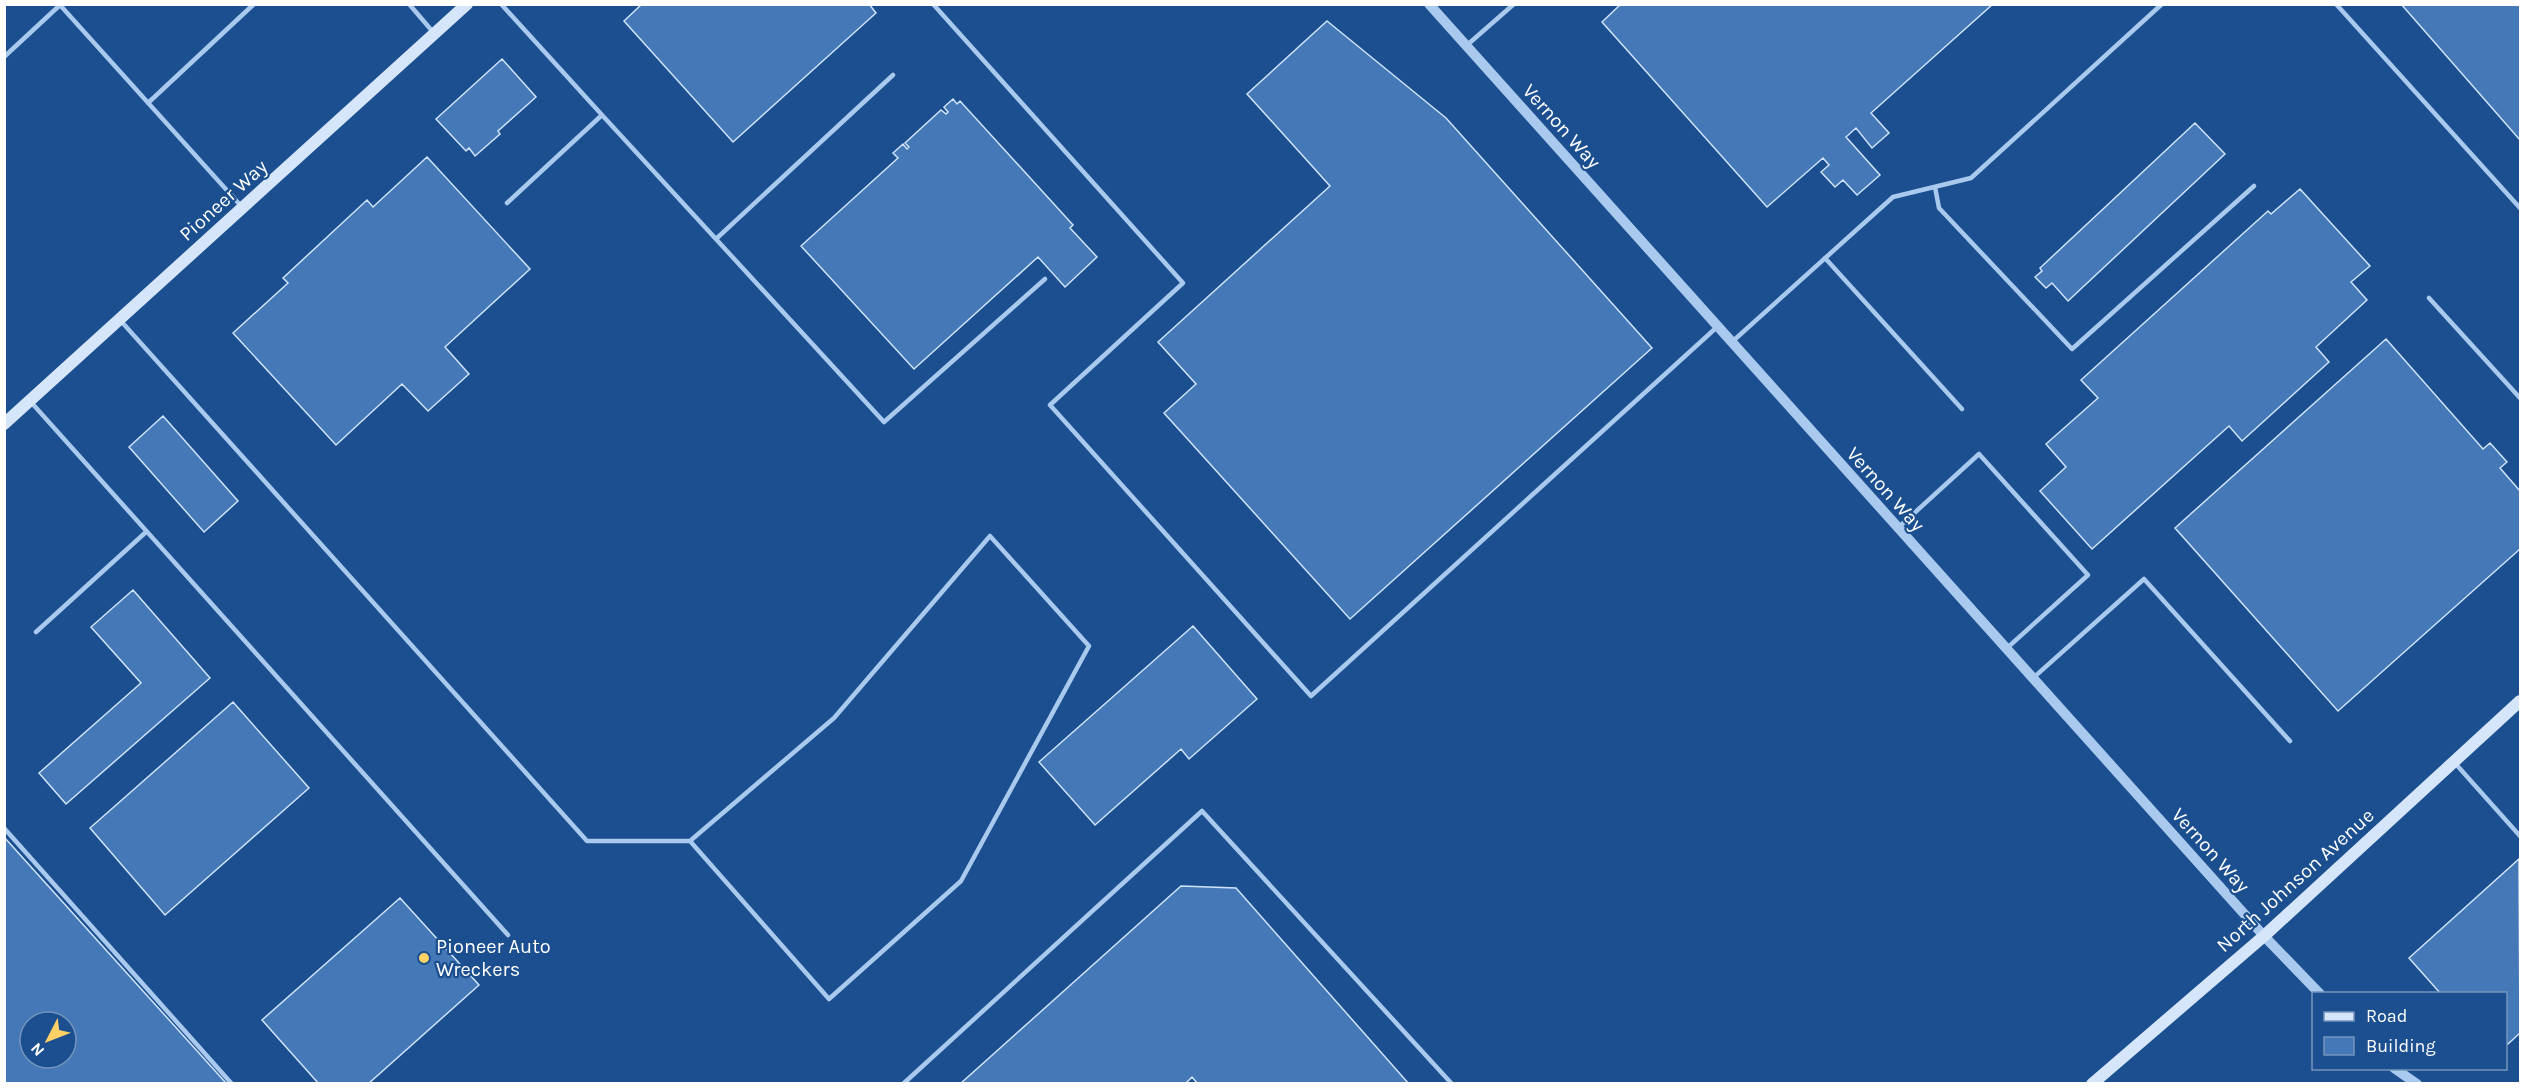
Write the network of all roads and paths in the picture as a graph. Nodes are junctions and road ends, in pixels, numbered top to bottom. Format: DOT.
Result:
graph roads {
  1 [pos="254,4"];
  2 [pos="409,4"];
  3 [pos="467,4"];
  4 [pos="501,4"];
  5 [pos="933,4"];
  6 [pos="1429,4"];
  7 [pos="1514,4"];
  8 [pos="2162,4"];
  9 [pos="2336,4"];
  10 [pos="60,5"];
  11 [pos="435,34"];
  12 [pos="1466,46"];
  13 [pos="4,57"];
  14 [pos="893,75"];
  15 [pos="148,103"];
  16 [pos="602,115"];
  17 [pos="2254,186"];
  18 [pos="1935,187"];
  19 [pos="507,203"];
  20 [pos="242,208"];
  21 [pos="2520,208"];
  22 [pos="716,239"];
  23 [pos="1825,258"];
  24 [pos="1045,279"];
  25 [pos="2429,298"];
  26 [pos="120,320"];
  27 [pos="1717,327"];
  28 [pos="1731,343"];
  29 [pos="2520,398"];
  30 [pos="30,401"];
  31 [pos="1962,410"];
  32 [pos="4,424"];
  33 [pos="1897,528"];
  34 [pos="146,532"];
  35 [pos="36,632"];
  36 [pos="2006,649"];
  37 [pos="2032,678"];
  38 [pos="2520,701"];
  39 [pos="2290,741"];
  40 [pos="2454,762"];
  41 [pos="4,828"];
  42 [pos="2520,836"];
  43 [pos="690,841"];
  44 [pos="508,935"];
  45 [pos="2264,936"];
  46 [pos="2319,992"];
  47 [pos="2397,1070"];
  48 [pos="232,1083"];
  49 [pos="903,1083"];
  50 [pos="1452,1083"];
  51 [pos="2092,1083"];
  52 [pos="2417,1083"];
  1 -- 15 [label="lane"];
  2 -- 11 [label="lane"];
  3 -- 11 [label="main road, Pioneer Way"];
  4 -- 16 [label="lane"];
  5 -- 27 [label="lane"];
  6 -- 12 [label="street, Vernon Way"];
  7 -- 12 [label="lane"];
  8 -- 18 [label="lane"];
  9 -- 21 [label="lane"];
  10 -- 13 [label="lane"];
  10 -- 15 [label="lane"];
  11 -- 20 [label="main road, Pioneer Way"];
  12 -- 27 [label="street, Vernon Way"];
  14 -- 22 [label="lane"];
  15 -- 20 [label="lane"];
  16 -- 19 [label="lane"];
  16 -- 22 [label="lane"];
  17 -- 18 [label="lane"];
  18 -- 23 [label="lane"];
  20 -- 26 [label="main road, Pioneer Way"];
  22 -- 24 [label="lane"];
  23 -- 28 [label="lane"];
  23 -- 31 [label="lane"];
  25 -- 29 [label="lane"];
  26 -- 30 [label="main road, Pioneer Way"];
  26 -- 43 [label="lane"];
  27 -- 28 [label="street, Vernon Way"];
  28 -- 33 [label="street, Vernon Way"];
  30 -- 32 [label="main road, Pioneer Way"];
  30 -- 34 [label="lane"];
  33 -- 36 [label="street, Vernon Way"];
  33 -- 36 [label="lane"];
  34 -- 35 [label="lane"];
  34 -- 44 [label="lane"];
  36 -- 37 [label="street, Vernon Way"];
  37 -- 39 [label="lane"];
  37 -- 45 [label="street, Vernon Way"];
  38 -- 40 [label="main road, North Johnson Avenue"];
  40 -- 42 [label="lane"];
  40 -- 45 [label="main road, North Johnson Avenue"];
  41 -- 48 [label="lane"];
  43 -- 43 [label="lane"];
  45 -- 46 [label="street, Vernon Way"];
  45 -- 51 [label="main road, North Johnson Avenue"];
  47 -- 52 [label="street"];
  49 -- 50 [label="lane"];
}
